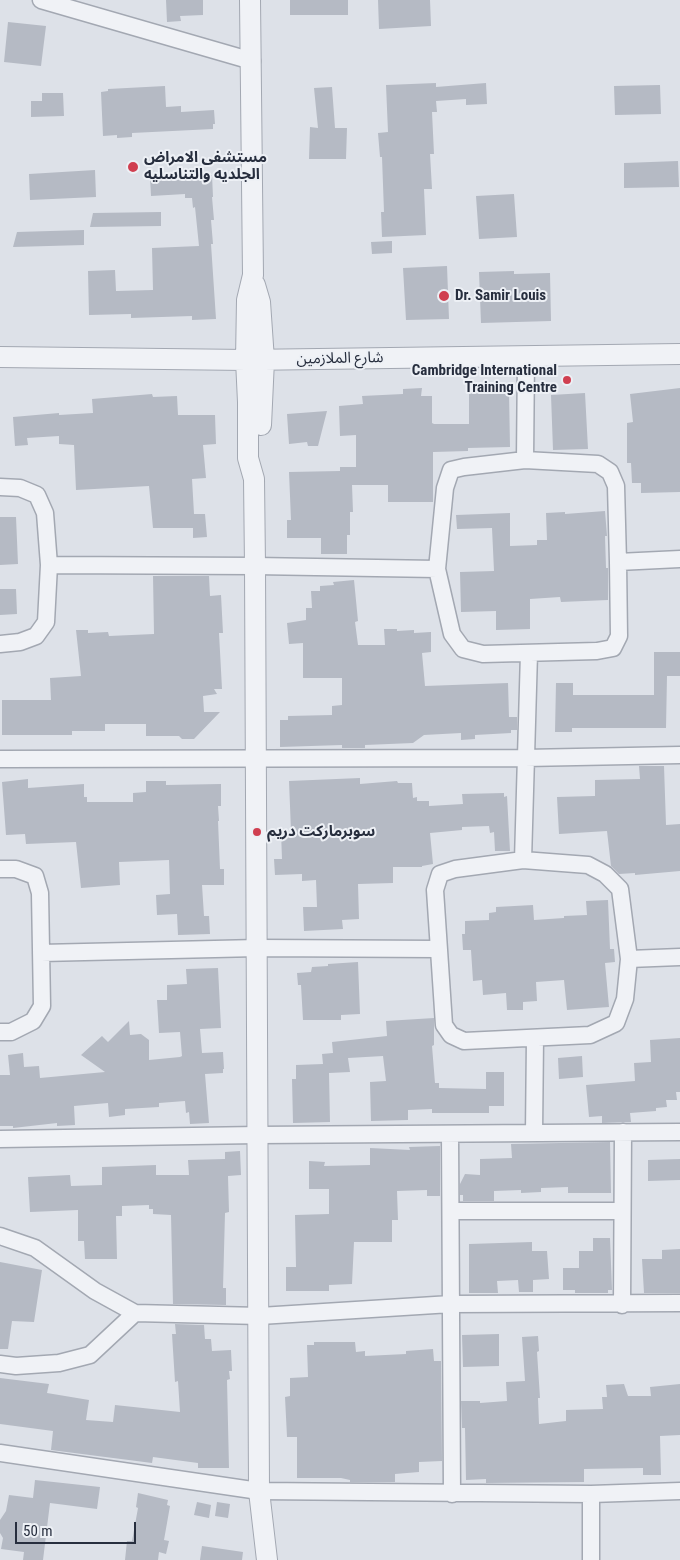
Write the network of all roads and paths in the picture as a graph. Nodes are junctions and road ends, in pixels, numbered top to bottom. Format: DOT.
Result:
graph roads {
  1 [pos="41,0"];
  2 [pos="250,0"];
  3 [pos="252,61"];
  4 [pos="680,354"];
  5 [pos="526,356"];
  6 [pos="0,357"];
  7 [pos="298,359"];
  8 [pos="255,360"];
  9 [pos="262,396"];
  10 [pos="525,460"];
  11 [pos="254,479"];
  12 [pos="0,487"];
  13 [pos="680,559"];
  14 [pos="618,562"];
  15 [pos="49,565"];
  16 [pos="255,566"];
  17 [pos="437,569"];
  18 [pos="0,644"];
  19 [pos="529,653"];
  20 [pos="680,755"];
  21 [pos="255,758"];
  22 [pos="525,758"];
  23 [pos="0,759"];
  24 [pos="523,860"];
  25 [pos="0,869"];
  26 [pos="258,948"];
  27 [pos="437,948"];
  28 [pos="41,954"];
  29 [pos="680,957"];
  30 [pos="629,960"];
  31 [pos="0,1032"];
  32 [pos="535,1038"];
  33 [pos="623,1132"];
  34 [pos="680,1132"];
  35 [pos="534,1133"];
  36 [pos="450,1134"];
  37 [pos="258,1135"];
  38 [pos="0,1140"];
  39 [pos="450,1211"];
  40 [pos="622,1212"];
  41 [pos="0,1236"];
  42 [pos="451,1304"];
  43 [pos="680,1304"];
  44 [pos="622,1305"];
  45 [pos="134,1313"];
  46 [pos="260,1316"];
  47 [pos="0,1364"];
  48 [pos="0,1453"];
  49 [pos="259,1491"];
  50 [pos="680,1491"];
  51 [pos="452,1494"];
  52 [pos="591,1494"];
  53 [pos="267,1560"];
  54 [pos="591,1560"];
  1 -- 3 [label="street"];
  2 -- 3 [label="street"];
  3 -- 8 [label="street"];
  4 -- 5 [label="street, شارع الملازمين"];
  5 -- 7 [label="street, شارع الملازمين"];
  5 -- 10 [label="street"];
  6 -- 8 [label="street, شارع الملازمين"];
  7 -- 8 [label="street, شارع الملازمين"];
  7 -- 9 [label="street"];
  8 -- 9 [label="street"];
  8 -- 11 [label="street"];
  9 -- 11 [label="street"];
  10 -- 14 [label="street"];
  10 -- 17 [label="street"];
  11 -- 16 [label="street"];
  12 -- 15 [label="street"];
  13 -- 14 [label="street"];
  14 -- 19 [label="street"];
  15 -- 16 [label="street"];
  15 -- 18 [label="street"];
  16 -- 17 [label="street"];
  16 -- 21 [label="street"];
  17 -- 19 [label="street"];
  19 -- 22 [label="street"];
  20 -- 22 [label="street"];
  21 -- 22 [label="street"];
  21 -- 23 [label="street"];
  21 -- 26 [label="street"];
  22 -- 24 [label="street"];
  24 -- 27 [label="street"];
  24 -- 30 [label="street"];
  25 -- 28 [label="street"];
  26 -- 27 [label="street"];
  26 -- 28 [label="street"];
  26 -- 37 [label="street"];
  27 -- 32 [label="street"];
  28 -- 31 [label="street"];
  29 -- 30 [label="street"];
  30 -- 32 [label="street"];
  32 -- 35 [label="street"];
  33 -- 34 [label="street"];
  33 -- 35 [label="street"];
  33 -- 40 [label="street"];
  35 -- 36 [label="street"];
  36 -- 37 [label="street"];
  36 -- 39 [label="street"];
  37 -- 38 [label="street"];
  37 -- 46 [label="street"];
  39 -- 40 [label="street"];
  39 -- 42 [label="street"];
  40 -- 44 [label="street"];
  41 -- 45 [label="street"];
  42 -- 44 [label="street"];
  42 -- 46 [label="street"];
  42 -- 51 [label="street"];
  43 -- 44 [label="street"];
  45 -- 46 [label="street"];
  45 -- 47 [label="street"];
  46 -- 49 [label="street"];
  48 -- 49 [label="street"];
  49 -- 51 [label="street"];
  49 -- 53 [label="street"];
  50 -- 52 [label="street"];
  51 -- 52 [label="street"];
  52 -- 54 [label="street"];
}
